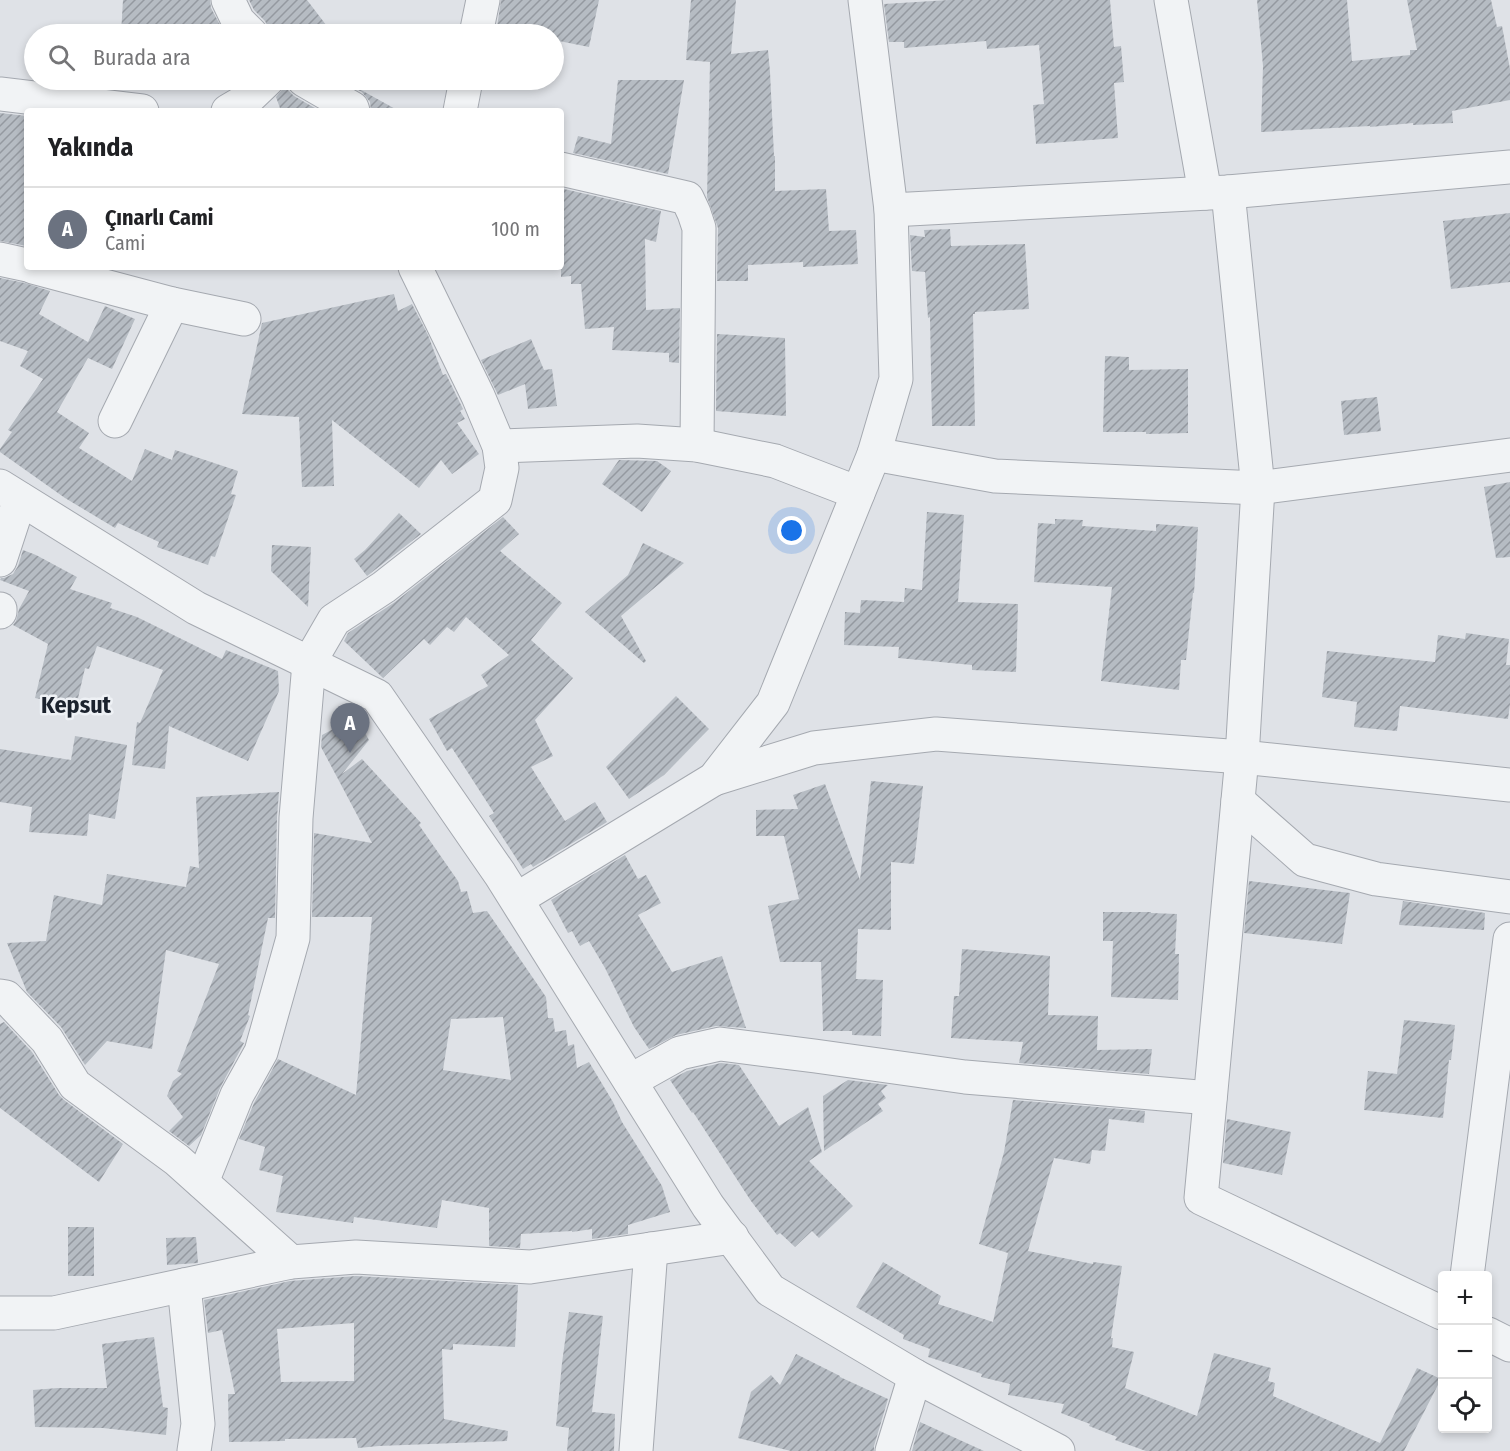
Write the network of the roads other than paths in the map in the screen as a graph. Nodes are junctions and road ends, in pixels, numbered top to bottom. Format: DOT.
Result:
graph roads {
  1 [pos="228,0"];
  2 [pos="483,0"];
  3 [pos="864,0"];
  4 [pos="1171,0"];
  5 [pos="241,24"];
  6 [pos="478,24"];
  7 [pos="257,90"];
  8 [pos="321,90"];
  9 [pos="464,90"];
  10 [pos="0,93"];
  11 [pos="118,108"];
  12 [pos="233,108"];
  13 [pos="352,108"];
  14 [pos="461,108"];
  15 [pos="1510,166"];
  16 [pos="564,170"];
  17 [pos="1217,193"];
  18 [pos="891,210"];
  19 [pos="0,259"];
  20 [pos="24,264"];
  21 [pos="44,270"];
  22 [pos="416,270"];
  23 [pos="172,304"];
  24 [pos="244,319"];
  25 [pos="115,421"];
  26 [pos="697,445"];
  27 [pos="499,446"];
  28 [pos="874,454"];
  29 [pos="1510,455"];
  30 [pos="1258,488"];
  31 [pos="10,492"];
  32 [pos="858,493"];
  33 [pos="0,560"];
  34 [pos="309,663"];
  35 [pos="1242,757"];
  36 [pos="714,779"];
  37 [pos="1510,785"];
  38 [pos="1238,801"];
  39 [pos="1510,897"];
  40 [pos="517,899"];
  41 [pos="1510,939"];
  42 [pos="0,996"];
  43 [pos="630,1081"];
  44 [pos="1210,1098"];
  45 [pos="202,1182"];
  46 [pos="732,1237"];
  47 [pos="651,1248"];
  48 [pos="291,1262"];
  49 [pos="1468,1271"];
  50 [pos="184,1285"];
  51 [pos="1438,1311"];
  52 [pos="0,1313"];
  53 [pos="1492,1336"];
  54 [pos="1510,1345"];
  55 [pos="915,1376"];
  56 [pos="194,1451"];
  57 [pos="636,1451"];
  58 [pos="892,1451"];
  59 [pos="1058,1451"];
  1 -- 5 [label="street"];
  2 -- 6 [label="street"];
  3 -- 18 [label="street"];
  4 -- 17 [label="street"];
  7 -- 12 [label="street"];
  8 -- 13 [label="street"];
  9 -- 14 [label="street"];
  10 -- 11 [label="street"];
  15 -- 17 [label="street"];
  16 -- 26 [label="street"];
  17 -- 18 [label="street"];
  17 -- 30 [label="street"];
  18 -- 28 [label="street"];
  19 -- 20 [label="street"];
  21 -- 23 [label="street"];
  22 -- 27 [label="street"];
  23 -- 24 [label="street"];
  23 -- 25 [label="street"];
  26 -- 27 [label="street"];
  26 -- 32 [label="street"];
  27 -- 34 [label="street"];
  28 -- 30 [label="street"];
  28 -- 32 [label="street"];
  29 -- 30 [label="street"];
  30 -- 35 [label="street"];
  31 -- 33 [label="street"];
  31 -- 34 [label="street"];
  32 -- 36 [label="street"];
  34 -- 40 [label="street"];
  34 -- 45 [label="street"];
  35 -- 36 [label="street"];
  35 -- 37 [label="street"];
  35 -- 38 [label="street"];
  36 -- 40 [label="street"];
  38 -- 39 [label="street"];
  38 -- 44 [label="street"];
  40 -- 43 [label="street"];
  41 -- 49 [label="street"];
  42 -- 45 [label="street"];
  43 -- 44 [label="street"];
  43 -- 46 [label="street"];
  44 -- 51 [label="street"];
  45 -- 48 [label="street"];
  46 -- 47 [label="street"];
  46 -- 55 [label="street"];
  47 -- 48 [label="street"];
  47 -- 57 [label="street"];
  48 -- 50 [label="street"];
  50 -- 52 [label="street"];
  50 -- 56 [label="street"];
  53 -- 54 [label="street"];
  55 -- 58 [label="street"];
  55 -- 59 [label="street"];
}
